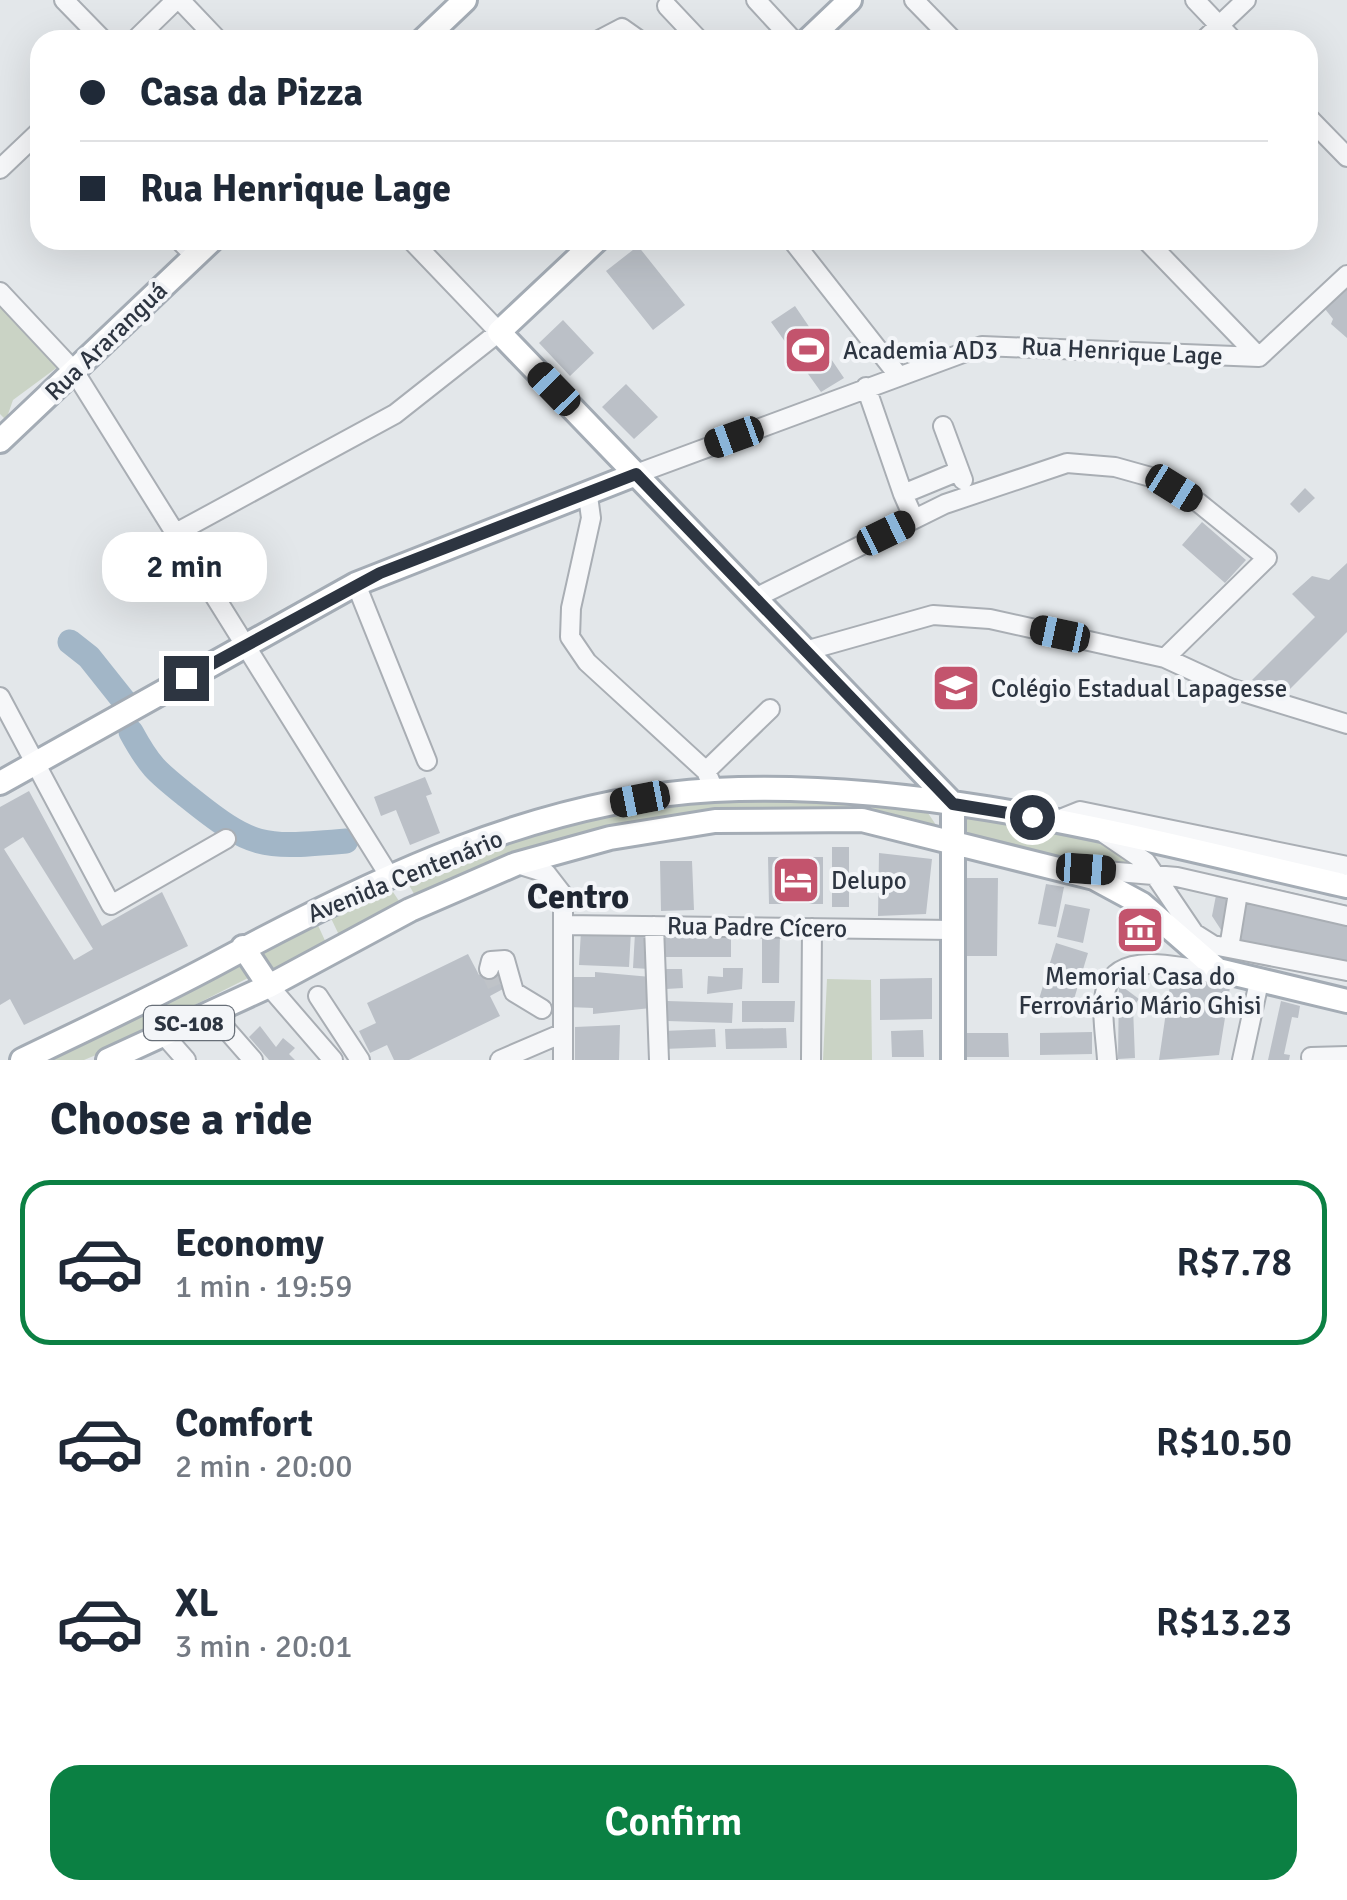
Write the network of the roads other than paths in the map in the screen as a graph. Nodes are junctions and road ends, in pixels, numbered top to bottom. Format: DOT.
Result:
graph roads {
  1 [pos="64,0"];
  2 [pos="178,0"];
  3 [pos="465,0"];
  4 [pos="756,0"];
  5 [pos="850,0"];
  6 [pos="914,0"];
  7 [pos="1195,0"];
  8 [pos="1246,0"];
  9 [pos="668,6"];
  10 [pos="1219,25"];
  11 [pos="93,30"];
  12 [pos="146,30"];
  13 [pos="208,30"];
  14 [pos="433,30"];
  15 [pos="689,30"];
  16 [pos="784,30"];
  17 [pos="818,30"];
  18 [pos="943,30"];
  19 [pos="1214,30"];
  20 [pos="1224,30"];
  21 [pos="1318,127"];
  22 [pos="30,140"];
  23 [pos="1347,158"];
  24 [pos="0,169"];
  25 [pos="191,250"];
  26 [pos="421,250"];
  27 [pos="585,250"];
  28 [pos="800,250"];
  29 [pos="1156,250"];
  30 [pos="1347,275"];
  31 [pos="0,292"];
  32 [pos="499,332"];
  33 [pos="1259,357"];
  34 [pos="74,371"];
  35 [pos="898,374"];
  36 [pos="866,387"];
  37 [pos="943,426"];
  38 [pos="1,439"];
  39 [pos="959,471"];
  40 [pos="636,474"];
  41 [pos="924,486"];
  42 [pos="903,494"];
  43 [pos="968,495"];
  44 [pos="588,496"];
  45 [pos="935,509"];
  46 [pos="914,519"];
  47 [pos="176,532"];
  48 [pos="356,584"];
  49 [pos="755,598"];
  50 [pos="247,644"];
  51 [pos="805,651"];
  52 [pos="1165,658"];
  53 [pos="0,697"];
  54 [pos="770,709"];
  55 [pos="1347,724"];
  56 [pos="427,761"];
  57 [pos="35,763"];
  58 [pos="710,781"];
  59 [pos="0,783"];
  60 [pos="953,804"];
  61 [pos="1053,822"];
  62 [pos="1098,830"];
  63 [pos="226,840"];
  64 [pos="952,840"];
  65 [pos="516,864"];
  66 [pos="1048,865"];
  67 [pos="1347,866"];
  68 [pos="1156,874"];
  69 [pos="390,876"];
  70 [pos="1209,886"];
  71 [pos="1347,886"];
  72 [pos="1238,893"];
  73 [pos="410,910"];
  74 [pos="1181,913"];
  75 [pos="1347,916"];
  76 [pos="563,925"];
  77 [pos="654,926"];
  78 [pos="812,928"];
  79 [pos="952,930"];
  80 [pos="243,947"];
  81 [pos="1229,948"];
  82 [pos="488,969"];
  83 [pos="1347,971"];
  84 [pos="1251,980"];
  85 [pos="269,986"];
  86 [pos="499,991"];
  87 [pos="318,996"];
  88 [pos="1347,1001"];
  89 [pos="542,1009"];
  90 [pos="211,1012"];
  91 [pos="562,1013"];
  92 [pos="563,1033"];
  93 [pos="164,1034"];
  94 [pos="1347,1056"];
  95 [pos="1312,1058"];
  96 [pos="22,1060"];
  97 [pos="108,1060"];
  98 [pos="186,1060"];
  99 [pos="253,1060"];
  100 [pos="334,1060"];
  101 [pos="360,1060"];
  102 [pos="500,1060"];
  103 [pos="563,1060"];
  104 [pos="659,1060"];
  105 [pos="811,1060"];
  106 [pos="953,1060"];
  107 [pos="1107,1060"];
  108 [pos="1242,1060"];
  1 -- 11 [label="street"];
  2 -- 12 [label="street"];
  2 -- 13 [label="street"];
  3 -- 14 [label="main road"];
  4 -- 16 [label="street"];
  5 -- 17 [label="main road"];
  6 -- 18 [label="street"];
  7 -- 10 [label="street"];
  8 -- 10 [label="street"];
  9 -- 15 [label="street"];
  10 -- 19 [label="street"];
  10 -- 20 [label="street"];
  21 -- 23 [label="street"];
  22 -- 24 [label="street"];
  25 -- 34 [label="main road, Rua Araranguá"];
  26 -- 32 [label="street"];
  27 -- 32 [label="main road"];
  28 -- 35 [label="street"];
  29 -- 33 [label="street"];
  30 -- 33 [label="street"];
  31 -- 34 [label="street"];
  32 -- 40 [label="main road"];
  32 -- 47 [label="street"];
  33 -- 35 [label="street, Rua Henrique Lage"];
  34 -- 38 [label="main road, Rua Araranguá"];
  34 -- 47 [label="street"];
  35 -- 36 [label="street, Rua Henrique Lage"];
  36 -- 40 [label="street, Rua Henrique Lage"];
  36 -- 42 [label="street"];
  37 -- 39 [label="street"];
  39 -- 41 [label="street"];
  39 -- 43 [label="street"];
  40 -- 44 [label="main road, Rua Henrique Lage"];
  40 -- 49 [label="main road"];
  41 -- 42 [label="street"];
  41 -- 45 [label="street"];
  42 -- 46 [label="street"];
  43 -- 45 [label="street"];
  43 -- 52 [label="street"];
  44 -- 48 [label="main road, Rua Henrique Lage"];
  44 -- 58 [label="street"];
  45 -- 46 [label="street"];
  46 -- 49 [label="street"];
  47 -- 50 [label="street"];
  48 -- 50 [label="main road, Rua Henrique Lage"];
  48 -- 56 [label="street"];
  49 -- 51 [label="main road"];
  50 -- 57 [label="main road, Rua Henrique Lage"];
  50 -- 69 [label="street"];
  51 -- 52 [label="street"];
  51 -- 60 [label="main road"];
  52 -- 55 [label="street"];
  53 -- 57 [label="street"];
  54 -- 58 [label="street"];
  57 -- 59 [label="main road, Rua Henrique Lage"];
  57 -- 63 [label="street"];
  58 -- 60 [label="main road, Avenida Centenário / SC-108"];
  58 -- 69 [label="main road, Avenida Centenário / SC-108"];
  60 -- 61 [label="main road, Avenida Centenário / SC-108"];
  60 -- 64 [label="main road"];
  61 -- 62 [label="main road, Avenida Centenário / SC-108"];
  61 -- 67 [label="street"];
  62 -- 68 [label="street"];
  62 -- 71 [label="main road, Avenida Centenário / SC-108"];
  64 -- 65 [label="main road, Avenida Centenário"];
  64 -- 66 [label="main road, Avenida Centenário"];
  64 -- 79 [label="main road"];
  65 -- 73 [label="main road, Avenida Centenário"];
  65 -- 76 [label="street"];
  66 -- 68 [label="street"];
  66 -- 84 [label="main road, Avenida Centenário"];
  68 -- 70 [label="street"];
  68 -- 74 [label="street"];
  69 -- 73 [label="main road"];
  69 -- 80 [label="main road, Avenida Centenário / SC-108"];
  70 -- 72 [label="street"];
  70 -- 74 [label="street"];
  72 -- 75 [label="street"];
  72 -- 81 [label="street"];
  73 -- 85 [label="main road, Avenida Centenário"];
  74 -- 81 [label="street"];
  76 -- 77 [label="street, Rua Padre Cícero"];
  76 -- 91 [label="street"];
  77 -- 78 [label="street, Rua Padre Cícero"];
  77 -- 104 [label="street"];
  78 -- 79 [label="street, Rua Padre Cícero"];
  78 -- 105 [label="street"];
  79 -- 106 [label="main road"];
  80 -- 85 [label="main road"];
  80 -- 96 [label="main road, Avenida Centenário / SC-108"];
  81 -- 83 [label="street"];
  82 -- 89 [label="street"];
  84 -- 88 [label="main road, Avenida Centenário"];
  84 -- 107 [label="street"];
  84 -- 108 [label="street"];
  85 -- 90 [label="main road, Avenida Centenário / SC-108"];
  85 -- 100 [label="street"];
  86 -- 89 [label="street"];
  87 -- 101 [label="street"];
  89 -- 91 [label="street"];
  90 -- 93 [label="main road, Avenida Centenário / SC-108"];
  90 -- 99 [label="street"];
  91 -- 92 [label="street"];
  92 -- 102 [label="street"];
  92 -- 103 [label="street"];
  93 -- 97 [label="main road, Avenida Centenário / SC-108"];
  93 -- 98 [label="street"];
  94 -- 95 [label="street"];
}
